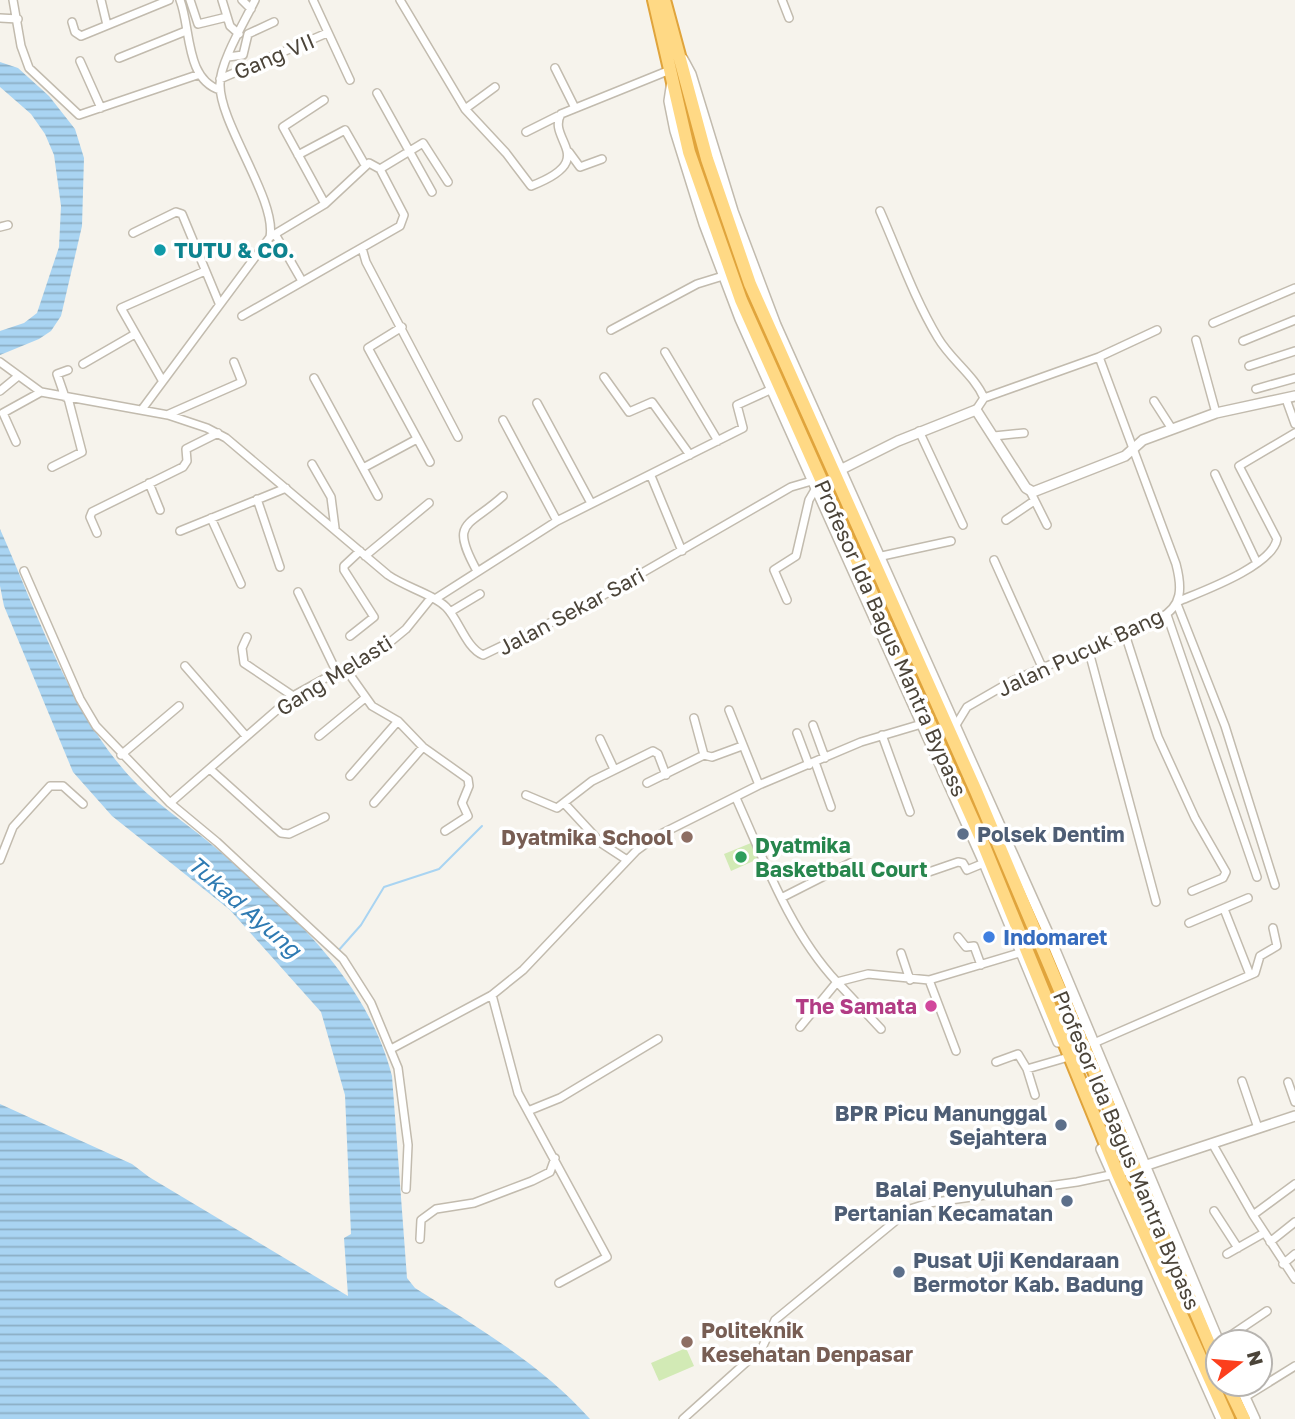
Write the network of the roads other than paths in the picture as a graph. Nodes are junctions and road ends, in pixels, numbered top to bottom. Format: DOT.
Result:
graph roads {
  1 [pos="13,0"];
  2 [pos="101,0"];
  3 [pos="169,0"];
  4 [pos="180,0"];
  5 [pos="190,0"];
  6 [pos="222,0"];
  7 [pos="242,0"];
  8 [pos="255,0"];
  9 [pos="313,0"];
  10 [pos="400,0"];
  11 [pos="654,0"];
  12 [pos="664,0"];
  13 [pos="782,0"];
  14 [pos="251,9"];
  15 [pos="227,17"];
  16 [pos="0,18"];
  17 [pos="789,18"];
  18 [pos="18,19"];
  19 [pos="72,22"];
  20 [pos="274,22"];
  21 [pos="107,25"];
  22 [pos="186,31"];
  23 [pos="327,33"];
  24 [pos="239,34"];
  25 [pos="679,55"];
  26 [pos="228,57"];
  27 [pos="119,58"];
  28 [pos="80,61"];
  29 [pos="555,68"];
  30 [pos="200,74"];
  31 [pos="672,74"];
  32 [pos="220,79"];
  33 [pos="350,80"];
  34 [pos="495,88"];
  35 [pos="220,90"];
  36 [pos="377,93"];
  37 [pos="324,100"];
  38 [pos="100,108"];
  39 [pos="575,108"];
  40 [pos="465,109"];
  41 [pos="558,116"];
  42 [pos="526,132"];
  43 [pos="408,150"];
  44 [pos="569,151"];
  45 [pos="298,155"];
  46 [pos="603,159"];
  47 [pos="365,165"];
  48 [pos="380,169"];
  49 [pos="448,182"];
  50 [pos="432,192"];
  51 [pos="325,204"];
  52 [pos="880,211"];
  53 [pos="133,233"];
  54 [pos="273,235"];
  55 [pos="362,248"];
  56 [pos="205,271"];
  57 [pos="723,276"];
  58 [pos="302,281"];
  59 [pos="1295,288"];
  60 [pos="219,303"];
  61 [pos="242,316"];
  62 [pos="1295,320"];
  63 [pos="1213,323"];
  64 [pos="402,327"];
  65 [pos="611,330"];
  66 [pos="1157,330"];
  67 [pos="135,334"];
  68 [pos="1196,340"];
  69 [pos="1243,341"];
  70 [pos="1295,351"];
  71 [pos="665,352"];
  72 [pos="1100,357"];
  73 [pos="0,362"];
  74 [pos="234,362"];
  75 [pos="83,364"];
  76 [pos="1249,366"];
  77 [pos="68,370"];
  78 [pos="17,377"];
  79 [pos="604,377"];
  80 [pos="314,378"];
  81 [pos="1295,378"];
  82 [pos="162,380"];
  83 [pos="772,388"];
  84 [pos="1256,389"];
  85 [pos="0,391"];
  86 [pos="41,392"];
  87 [pos="67,397"];
  88 [pos="1290,397"];
  89 [pos="984,398"];
  90 [pos="1154,401"];
  91 [pos="537,402"];
  92 [pos="143,408"];
  93 [pos="976,411"];
  94 [pos="1216,413"];
  95 [pos="168,415"];
  96 [pos="503,420"];
  97 [pos="1295,424"];
  98 [pos="1172,429"];
  99 [pos="919,431"];
  100 [pos="218,433"];
  101 [pos="1024,433"];
  102 [pos="1295,433"];
  103 [pos="994,436"];
  104 [pos="458,437"];
  105 [pos="417,439"];
  106 [pos="718,441"];
  107 [pos="16,442"];
  108 [pos="1134,448"];
  109 [pos="690,456"];
  110 [pos="430,462"];
  111 [pos="312,464"];
  112 [pos="52,467"];
  113 [pos="363,468"];
  114 [pos="839,470"];
  115 [pos="1215,474"];
  116 [pos="651,476"];
  117 [pos="816,482"];
  118 [pos="149,484"];
  119 [pos="286,488"];
  120 [pos="1030,491"];
  121 [pos="378,496"];
  122 [pos="503,496"];
  123 [pos="257,499"];
  124 [pos="1034,501"];
  125 [pos="429,503"];
  126 [pos="590,503"];
  127 [pos="160,510"];
  128 [pos="211,518"];
  129 [pos="1006,520"];
  130 [pos="557,521"];
  131 [pos="964,525"];
  132 [pos="1047,525"];
  133 [pos="335,528"];
  134 [pos="180,531"];
  135 [pos="97,533"];
  136 [pos="951,541"];
  137 [pos="682,551"];
  138 [pos="363,553"];
  139 [pos="881,556"];
  140 [pos="994,560"];
  141 [pos="1257,563"];
  142 [pos="280,567"];
  143 [pos="24,571"];
  144 [pos="477,571"];
  145 [pos="241,584"];
  146 [pos="298,592"];
  147 [pos="480,594"];
  148 [pos="433,599"];
  149 [pos="788,600"];
  150 [pos="1178,602"];
  151 [pos="450,612"];
  152 [pos="1167,615"];
  153 [pos="1125,634"];
  154 [pos="350,636"];
  155 [pos="247,637"];
  156 [pos="917,645"];
  157 [pos="1088,648"];
  158 [pos="185,666"];
  159 [pos="1042,667"];
  160 [pos="345,668"];
  161 [pos="337,673"];
  162 [pos="293,696"];
  163 [pos="365,698"];
  164 [pos="179,706"];
  165 [pos="729,710"];
  166 [pos="694,718"];
  167 [pos="398,721"];
  168 [pos="924,723"];
  169 [pos="813,725"];
  170 [pos="957,725"];
  171 [pos="797,733"];
  172 [pos="882,735"];
  173 [pos="246,736"];
  174 [pos="319,736"];
  175 [pos="600,739"];
  176 [pos="742,746"];
  177 [pos="423,747"];
  178 [pos="121,755"];
  179 [pos="704,755"];
  180 [pos="825,758"];
  181 [pos="812,763"];
  182 [pos="614,769"];
  183 [pos="211,770"];
  184 [pos="666,775"];
  185 [pos="350,776"];
  186 [pos="647,783"];
  187 [pos="759,785"];
  188 [pos="976,791"];
  189 [pos="526,795"];
  190 [pos="736,798"];
  191 [pos="963,800"];
  192 [pos="170,803"];
  193 [pos="374,803"];
  194 [pos="564,803"];
  195 [pos="83,804"];
  196 [pos="831,807"];
  197 [pos="910,813"];
  198 [pos="325,817"];
  199 [pos="445,831"];
  200 [pos="0,860"];
  201 [pos="627,860"];
  202 [pos="850,863"];
  203 [pos="984,863"];
  204 [pos="923,874"];
  205 [pos="1257,877"];
  206 [pos="1275,884"];
  207 [pos="1192,891"];
  208 [pos="783,897"];
  209 [pos="1248,898"];
  210 [pos="1156,902"];
  211 [pos="1224,909"];
  212 [pos="1189,923"];
  213 [pos="1273,928"];
  214 [pos="1042,936"];
  215 [pos="958,937"];
  216 [pos="1023,952"];
  217 [pos="901,953"];
  218 [pos="981,965"];
  219 [pos="1250,975"];
  220 [pos="910,980"];
  221 [pos="929,980"];
  222 [pos="837,982"];
  223 [pos="492,995"];
  224 [pos="800,1027"];
  225 [pos="881,1029"];
  226 [pos="658,1039"];
  227 [pos="1094,1043"];
  228 [pos="391,1049"];
  229 [pos="956,1051"];
  230 [pos="1065,1058"];
  231 [pos="996,1062"];
  232 [pos="1027,1069"];
  233 [pos="1242,1081"];
  234 [pos="1288,1082"];
  235 [pos="1035,1095"];
  236 [pos="1295,1102"];
  237 [pos="528,1111"];
  238 [pos="1295,1116"];
  239 [pos="1258,1128"];
  240 [pos="1212,1143"];
  241 [pos="555,1158"];
  242 [pos="1139,1168"];
  243 [pos="1115,1174"];
  244 [pos="1295,1184"];
  245 [pos="406,1189"];
  246 [pos="1214,1211"];
  247 [pos="1253,1215"];
  248 [pos="1295,1222"];
  249 [pos="1265,1233"];
  250 [pos="420,1239"];
  251 [pos="1270,1242"];
  252 [pos="1237,1248"];
  253 [pos="1227,1254"];
  254 [pos="1295,1255"];
  255 [pos="1283,1264"];
  256 [pos="1294,1280"];
  257 [pos="559,1283"];
  258 [pos="1267,1311"];
  259 [pos="1213,1328"];
  260 [pos="1241,1328"];
  261 [pos="1204,1330"];
  262 [pos="1295,1366"];
  263 [pos="1274,1379"];
  264 [pos="1234,1398"];
  265 [pos="1245,1398"];
  266 [pos="683,1419"];
  267 [pos="1222,1419"];
  268 [pos="1228,1419"];
  269 [pos="1244,1419"];
  270 [pos="1255,1419"];
  1 -- 18 [label="street"];
  2 -- 21 [label="street"];
  3 -- 21 [label="street"];
  4 -- 22 [label="street"];
  5 -- 15 [label="street"];
  6 -- 15 [label="street"];
  7 -- 14 [label="street"];
  8 -- 14 [label="street"];
  9 -- 23 [label="street"];
  10 -- 40 [label="street"];
  11 -- 31 [label="highway, Profesor Ida Bagus Mantra Bypass"];
  12 -- 25 [label="highway, Profesor Ida Bagus Mantra Bypass"];
  13 -- 17 [label="street"];
  14 -- 24 [label="street"];
  15 -- 24 [label="street"];
  16 -- 18 [label="street"];
  18 -- 38 [label="street"];
  19 -- 21 [label="street"];
  20 -- 26 [label="street"];
  22 -- 27 [label="street"];
  22 -- 30 [label="street"];
  23 -- 32 [label="street, Gang VII"];
  23 -- 33 [label="street"];
  24 -- 26 [label="street"];
  25 -- 31 [label="highway"];
  25 -- 114 [label="highway, Profesor Ida Bagus Mantra Bypass"];
  26 -- 32 [label="street"];
  28 -- 38 [label="street"];
  29 -- 39 [label="street"];
  30 -- 35 [label="street"];
  30 -- 38 [label="street"];
  31 -- 39 [label="street"];
  31 -- 57 [label="street"];
  31 -- 117 [label="highway, Profesor Ida Bagus Mantra Bypass"];
  32 -- 35 [label="street"];
  34 -- 40 [label="street"];
  35 -- 54 [label="street"];
  36 -- 43 [label="street"];
  37 -- 45 [label="street"];
  39 -- 41 [label="street"];
  40 -- 44 [label="street"];
  41 -- 42 [label="street"];
  41 -- 44 [label="street"];
  43 -- 48 [label="street"];
  43 -- 49 [label="street"];
  43 -- 50 [label="street"];
  44 -- 46 [label="street"];
  45 -- 47 [label="street"];
  45 -- 51 [label="street"];
  47 -- 48 [label="street"];
  47 -- 51 [label="street"];
  48 -- 55 [label="street"];
  51 -- 54 [label="street"];
  52 -- 89 [label="street"];
  53 -- 56 [label="street"];
  54 -- 58 [label="street"];
  54 -- 60 [label="street"];
  55 -- 58 [label="street"];
  55 -- 64 [label="street"];
  56 -- 60 [label="street"];
  56 -- 67 [label="street"];
  57 -- 65 [label="street"];
  57 -- 83 [label="street"];
  58 -- 61 [label="street"];
  59 -- 63 [label="street"];
  60 -- 82 [label="street"];
  62 -- 69 [label="street"];
  64 -- 104 [label="street"];
  64 -- 105 [label="street"];
  66 -- 72 [label="street"];
  67 -- 75 [label="street"];
  67 -- 82 [label="street"];
  68 -- 94 [label="street"];
  70 -- 76 [label="street"];
  71 -- 106 [label="street"];
  72 -- 89 [label="street"];
  72 -- 108 [label="street, Jalan Pucuk Bang"];
  73 -- 78 [label="street"];
  74 -- 95 [label="street"];
  77 -- 87 [label="street"];
  78 -- 85 [label="street"];
  78 -- 86 [label="street"];
  79 -- 109 [label="street"];
  80 -- 113 [label="street"];
  81 -- 84 [label="street"];
  82 -- 92 [label="street"];
  83 -- 106 [label="street, Gang Melasti"];
  83 -- 117 [label="street"];
  86 -- 87 [label="street, Jalan Sekar Sari"];
  86 -- 107 [label="street"];
  87 -- 92 [label="street, Jalan Sekar Sari"];
  87 -- 112 [label="street"];
  88 -- 94 [label="street"];
  88 -- 97 [label="street"];
  89 -- 93 [label="street"];
  90 -- 98 [label="street"];
  91 -- 126 [label="street"];
  92 -- 95 [label="street, Jalan Sekar Sari"];
  93 -- 99 [label="street"];
  93 -- 103 [label="street"];
  94 -- 98 [label="street"];
  95 -- 100 [label="street, Jalan Sekar Sari"];
  96 -- 130 [label="street"];
  98 -- 108 [label="street"];
  99 -- 114 [label="street"];
  99 -- 131 [label="street"];
  100 -- 118 [label="street"];
  100 -- 119 [label="street, Jalan Sekar Sari"];
  101 -- 103 [label="street"];
  102 -- 141 [label="street"];
  103 -- 120 [label="street"];
  105 -- 110 [label="street"];
  105 -- 113 [label="street"];
  106 -- 109 [label="street, Gang Melasti"];
  108 -- 120 [label="street"];
  108 -- 150 [label="street, Jalan Pucuk Bang"];
  109 -- 116 [label="street, Gang Melasti"];
  111 -- 133 [label="street"];
  113 -- 121 [label="street"];
  114 -- 117 [label="street, Jalan Sekar Sari"];
  114 -- 139 [label="street"];
  114 -- 156 [label="highway, Profesor Ida Bagus Mantra Bypass"];
  115 -- 141 [label="street"];
  116 -- 126 [label="street, Gang Melasti"];
  116 -- 137 [label="street"];
  117 -- 137 [label="street, Jalan Sekar Sari"];
  117 -- 149 [label="street"];
  117 -- 168 [label="highway, Profesor Ida Bagus Mantra Bypass"];
  118 -- 127 [label="street"];
  118 -- 135 [label="street"];
  119 -- 123 [label="street"];
  119 -- 133 [label="street, Jalan Sekar Sari"];
  120 -- 124 [label="street"];
  122 -- 144 [label="street"];
  123 -- 128 [label="street"];
  123 -- 142 [label="street"];
  124 -- 129 [label="street"];
  124 -- 132 [label="street"];
  125 -- 138 [label="street"];
  126 -- 130 [label="street, Gang Melasti"];
  128 -- 134 [label="street"];
  128 -- 145 [label="street"];
  130 -- 144 [label="street, Gang Melasti"];
  133 -- 138 [label="street, Jalan Sekar Sari"];
  136 -- 139 [label="street"];
  137 -- 151 [label="street, Jalan Sekar Sari"];
  138 -- 148 [label="street, Jalan Sekar Sari"];
  138 -- 154 [label="street"];
  139 -- 156 [label="street"];
  140 -- 159 [label="street"];
  141 -- 150 [label="street"];
  143 -- 178 [label="street"];
  144 -- 148 [label="street, Gang Melasti"];
  146 -- 161 [label="street"];
  147 -- 151 [label="street"];
  148 -- 151 [label="street, Jalan Sekar Sari"];
  148 -- 160 [label="street, Gang Melasti"];
  150 -- 152 [label="street, Jalan Pucuk Bang"];
  150 -- 206 [label="street"];
  152 -- 153 [label="street, Jalan Pucuk Bang"];
  152 -- 205 [label="street"];
  153 -- 157 [label="street, Jalan Pucuk Bang"];
  153 -- 207 [label="street"];
  155 -- 162 [label="street"];
  156 -- 170 [label="street"];
  156 -- 188 [label="highway, Profesor Ida Bagus Mantra Bypass"];
  157 -- 159 [label="street, Jalan Pucuk Bang"];
  157 -- 210 [label="street"];
  158 -- 173 [label="street"];
  159 -- 170 [label="street, Jalan Pucuk Bang"];
  160 -- 161 [label="street, Gang Melasti"];
  160 -- 163 [label="street"];
  161 -- 162 [label="street, Gang Melasti"];
  162 -- 173 [label="street, Gang Melasti"];
  163 -- 167 [label="street"];
  163 -- 174 [label="street"];
  164 -- 178 [label="street"];
  165 -- 176 [label="street"];
  166 -- 179 [label="street"];
  167 -- 177 [label="street"];
  167 -- 185 [label="street"];
  168 -- 172 [label="street"];
  168 -- 191 [label="highway, Profesor Ida Bagus Mantra Bypass"];
  168 -- 203 [label="street"];
  169 -- 180 [label="street"];
  170 -- 214 [label="street"];
  171 -- 181 [label="street"];
  172 -- 180 [label="street"];
  172 -- 197 [label="street"];
  173 -- 183 [label="street, Gang Melasti"];
  175 -- 182 [label="street"];
  176 -- 179 [label="street"];
  176 -- 187 [label="street"];
  177 -- 193 [label="street"];
  177 -- 199 [label="street"];
  178 -- 192 [label="street"];
  179 -- 184 [label="street"];
  180 -- 181 [label="street"];
  181 -- 187 [label="street"];
  181 -- 196 [label="street"];
  182 -- 184 [label="street"];
  182 -- 194 [label="street"];
  183 -- 192 [label="street, Gang Melasti"];
  183 -- 198 [label="street"];
  184 -- 186 [label="street"];
  187 -- 190 [label="street"];
  188 -- 191 [label="highway"];
  188 -- 214 [label="highway, Profesor Ida Bagus Mantra Bypass"];
  189 -- 194 [label="street"];
  190 -- 201 [label="street"];
  190 -- 208 [label="street"];
  191 -- 216 [label="highway, Profesor Ida Bagus Mantra Bypass"];
  192 -- 228 [label="street"];
  194 -- 201 [label="street"];
  195 -- 200 [label="street"];
  201 -- 223 [label="street"];
  202 -- 208 [label="street"];
  203 -- 204 [label="street"];
  203 -- 216 [label="street"];
  208 -- 222 [label="street"];
  209 -- 211 [label="street"];
  211 -- 212 [label="street"];
  211 -- 219 [label="street"];
  213 -- 219 [label="street"];
  214 -- 227 [label="street"];
  214 -- 242 [label="highway, Profesor Ida Bagus Mantra Bypass"];
  215 -- 218 [label="street"];
  216 -- 218 [label="street"];
  216 -- 230 [label="street"];
  216 -- 243 [label="highway, Profesor Ida Bagus Mantra Bypass"];
  217 -- 220 [label="street"];
  218 -- 221 [label="street"];
  219 -- 227 [label="street"];
  220 -- 221 [label="street"];
  220 -- 222 [label="street"];
  221 -- 229 [label="street"];
  222 -- 224 [label="street"];
  222 -- 225 [label="street"];
  223 -- 228 [label="street"];
  223 -- 237 [label="street"];
  226 -- 237 [label="street"];
  227 -- 242 [label="street"];
  228 -- 245 [label="street"];
  230 -- 232 [label="street"];
  230 -- 243 [label="street"];
  231 -- 232 [label="street"];
  232 -- 235 [label="street"];
  233 -- 239 [label="street"];
  234 -- 236 [label="street"];
  237 -- 241 [label="street"];
  238 -- 239 [label="street"];
  239 -- 240 [label="street"];
  240 -- 242 [label="street"];
  240 -- 247 [label="street"];
  241 -- 250 [label="street"];
  241 -- 257 [label="street"];
  242 -- 243 [label="street"];
  242 -- 259 [label="street"];
  242 -- 261 [label="highway, Profesor Ida Bagus Mantra Bypass"];
  243 -- 266 [label="street"];
  243 -- 267 [label="street"];
  243 -- 268 [label="highway, Profesor Ida Bagus Mantra Bypass"];
  244 -- 247 [label="street"];
  246 -- 252 [label="street"];
  247 -- 249 [label="street"];
  248 -- 251 [label="street"];
  249 -- 251 [label="street"];
  249 -- 252 [label="street"];
  251 -- 255 [label="street"];
  252 -- 253 [label="street"];
  254 -- 255 [label="street"];
  255 -- 256 [label="street"];
  258 -- 260 [label="street"];
  262 -- 263 [label="street"];
  264 -- 269 [label="highway"];
  265 -- 270 [label="street"];
}
